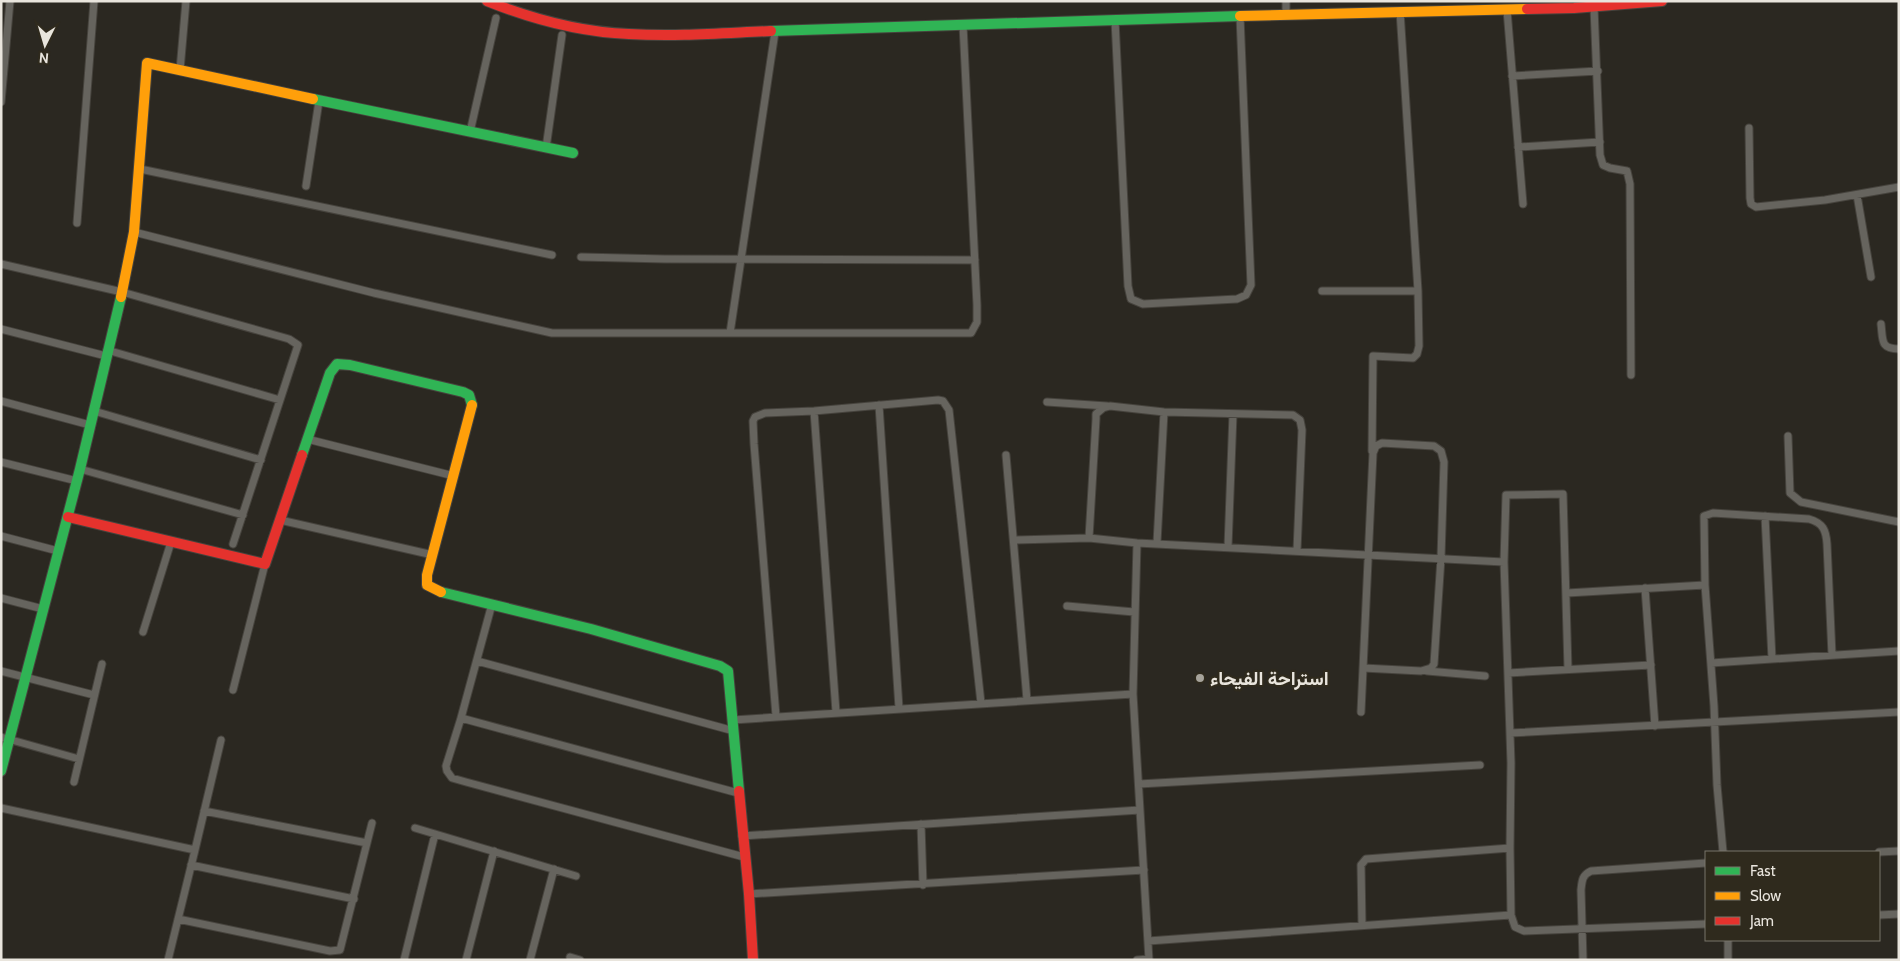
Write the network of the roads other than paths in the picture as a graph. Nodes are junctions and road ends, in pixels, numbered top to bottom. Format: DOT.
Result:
graph roads {
  1 [pos="10,1"];
  2 [pos="94,1"];
  3 [pos="186,1"];
  4 [pos="487,1"];
  5 [pos="1286,1"];
  6 [pos="1662,1"];
  7 [pos="1574,5"];
  8 [pos="1489,6"];
  9 [pos="1594,7"];
  10 [pos="1507,10"];
  11 [pos="1400,11"];
  12 [pos="1286,15"];
  13 [pos="1240,16"];
  14 [pos="496,18"];
  15 [pos="1115,20"];
  16 [pos="963,25"];
  17 [pos="775,32"];
  18 [pos="562,34"];
  19 [pos="180,70"];
  20 [pos="1598,71"];
  21 [pos="1512,76"];
  22 [pos="319,101"];
  23 [pos="1,102"];
  24 [pos="1748,128"];
  25 [pos="470,132"];
  26 [pos="1600,142"];
  27 [pos="1518,147"];
  28 [pos="546,148"];
  29 [pos="572,154"];
  30 [pos="140,169"];
  31 [pos="306,186"];
  32 [pos="1899,187"];
  33 [pos="1857,195"];
  34 [pos="1523,204"];
  35 [pos="77,224"];
  36 [pos="134,232"];
  37 [pos="552,255"];
  38 [pos="581,257"];
  39 [pos="741,258"];
  40 [pos="975,260"];
  41 [pos="1,264"];
  42 [pos="1871,277"];
  43 [pos="1418,290"];
  44 [pos="1322,291"];
  45 [pos="122,292"];
  46 [pos="1881,324"];
  47 [pos="1,329"];
  48 [pos="730,333"];
  49 [pos="1899,349"];
  50 [pos="106,353"];
  51 [pos="1631,375"];
  52 [pos="280,400"];
  53 [pos="1,401"];
  54 [pos="1047,402"];
  55 [pos="879,405"];
  56 [pos="1110,406"];
  57 [pos="94,411"];
  58 [pos="814,411"];
  59 [pos="1164,412"];
  60 [pos="1233,414"];
  61 [pos="90,425"];
  62 [pos="1788,436"];
  63 [pos="307,439"];
  64 [pos="1006,455"];
  65 [pos="261,460"];
  66 [pos="1372,461"];
  67 [pos="1,462"];
  68 [pos="80,469"];
  69 [pos="454,476"];
  70 [pos="77,481"];
  71 [pos="243,515"];
  72 [pos="1765,516"];
  73 [pos="68,517"];
  74 [pos="280,520"];
  75 [pos="1899,522"];
  76 [pos="1,536"];
  77 [pos="1089,538"];
  78 [pos="1014,540"];
  79 [pos="171,542"];
  80 [pos="1137,543"];
  81 [pos="1158,543"];
  82 [pos="233,544"];
  83 [pos="1228,547"];
  84 [pos="1297,550"];
  85 [pos="58,551"];
  86 [pos="1368,554"];
  87 [pos="432,555"];
  88 [pos="1441,558"];
  89 [pos="1504,562"];
  90 [pos="265,564"];
  91 [pos="1705,585"];
  92 [pos="1645,588"];
  93 [pos="1567,593"];
  94 [pos="1,598"];
  95 [pos="492,604"];
  96 [pos="1067,606"];
  97 [pos="42,609"];
  98 [pos="1134,612"];
  99 [pos="143,632"];
  100 [pos="1899,651"];
  101 [pos="1832,655"];
  102 [pos="1772,659"];
  103 [pos="477,661"];
  104 [pos="1711,663"];
  105 [pos="102,664"];
  106 [pos="1651,664"];
  107 [pos="1363,668"];
  108 [pos="1568,669"];
  109 [pos="1,671"];
  110 [pos="1421,671"];
  111 [pos="1508,673"];
  112 [pos="1485,676"];
  113 [pos="26,677"];
  114 [pos="233,690"];
  115 [pos="1133,694"];
  116 [pos="94,695"];
  117 [pos="1027,700"];
  118 [pos="981,703"];
  119 [pos="899,708"];
  120 [pos="836,712"];
  121 [pos="1361,712"];
  122 [pos="1899,712"];
  123 [pos="776,716"];
  124 [pos="462,718"];
  125 [pos="733,720"];
  126 [pos="1715,722"];
  127 [pos="1654,726"];
  128 [pos="734,731"];
  129 [pos="1510,733"];
  130 [pos="5,738"];
  131 [pos="221,740"];
  132 [pos="79,759"];
  133 [pos="1480,765"];
  134 [pos="1,771"];
  135 [pos="74,782"];
  136 [pos="1139,784"];
  137 [pos="738,793"];
  138 [pos="1,808"];
  139 [pos="1140,810"];
  140 [pos="204,811"];
  141 [pos="372,823"];
  142 [pos="921,824"];
  143 [pos="416,828"];
  144 [pos="435,834"];
  145 [pos="742,836"];
  146 [pos="367,844"];
  147 [pos="1510,848"];
  148 [pos="195,850"];
  149 [pos="494,851"];
  150 [pos="1723,851"];
  151 [pos="1899,851"];
  152 [pos="1880,852"];
  153 [pos="744,857"];
  154 [pos="1705,863"];
  155 [pos="191,865"];
  156 [pos="554,869"];
  157 [pos="1144,870"];
  158 [pos="576,876"];
  159 [pos="923,885"];
  160 [pos="749,894"];
  161 [pos="354,899"];
  162 [pos="1899,914"];
  163 [pos="1511,915"];
  164 [pos="1880,915"];
  165 [pos="178,919"];
  166 [pos="1705,924"];
  167 [pos="1362,925"];
  168 [pos="1582,928"];
  169 [pos="1148,940"];
  170 [pos="1728,941"];
  171 [pos="570,957"];
  172 [pos="1149,959"];
  173 [pos="168,960"];
  174 [pos="404,960"];
  175 [pos="466,960"];
  176 [pos="530,960"];
  177 [pos="580,960"];
  178 [pos="754,960"];
  179 [pos="1137,960"];
  180 [pos="1583,960"];
  181 [pos="1728,960"];
  1 -- 23 [label="street"];
  2 -- 35 [label="street"];
  3 -- 19 [label="street"];
  4 -- 17 [label="street"];
  5 -- 12 [label="street"];
  6 -- 9 [label="street"];
  7 -- 9 [label="street"];
  7 -- 10 [label="street"];
  8 -- 10 [label="street"];
  8 -- 11 [label="street"];
  9 -- 20 [label="street"];
  10 -- 21 [label="street"];
  11 -- 12 [label="street"];
  11 -- 43 [label="street"];
  12 -- 13 [label="street"];
  13 -- 15 [label="street"];
  13 -- 15 [label="street"];
  14 -- 25 [label="street"];
  15 -- 16 [label="street"];
  16 -- 17 [label="street"];
  16 -- 40 [label="street"];
  17 -- 39 [label="street"];
  18 -- 28 [label="street"];
  19 -- 22 [label="street"];
  19 -- 30 [label="street"];
  20 -- 21 [label="street"];
  20 -- 26 [label="street"];
  21 -- 27 [label="street"];
  22 -- 25 [label="street"];
  22 -- 31 [label="street"];
  24 -- 33 [label="street"];
  25 -- 28 [label="street"];
  26 -- 27 [label="street"];
  26 -- 51 [label="street"];
  27 -- 34 [label="street"];
  28 -- 29 [label="street"];
  30 -- 36 [label="street"];
  30 -- 37 [label="street"];
  32 -- 33 [label="street"];
  33 -- 42 [label="street"];
  36 -- 45 [label="street"];
  36 -- 48 [label="street"];
  38 -- 39 [label="street"];
  39 -- 40 [label="street"];
  39 -- 48 [label="street"];
  40 -- 48 [label="street"];
  41 -- 45 [label="street"];
  43 -- 44 [label="street"];
  43 -- 66 [label="street"];
  45 -- 50 [label="street"];
  45 -- 52 [label="street"];
  46 -- 49 [label="street"];
  47 -- 50 [label="street"];
  50 -- 52 [label="street"];
  50 -- 57 [label="street"];
  52 -- 65 [label="street"];
  53 -- 61 [label="street"];
  54 -- 56 [label="street"];
  55 -- 58 [label="street"];
  55 -- 118 [label="street"];
  55 -- 119 [label="street"];
  56 -- 59 [label="street"];
  56 -- 77 [label="street"];
  57 -- 61 [label="street"];
  57 -- 65 [label="street"];
  58 -- 120 [label="street"];
  58 -- 123 [label="street"];
  59 -- 60 [label="street"];
  59 -- 81 [label="street"];
  60 -- 83 [label="street"];
  60 -- 84 [label="street"];
  61 -- 68 [label="street"];
  62 -- 75 [label="street"];
  63 -- 69 [label="street"];
  63 -- 69 [label="street"];
  63 -- 74 [label="street"];
  64 -- 78 [label="street"];
  65 -- 71 [label="street"];
  66 -- 86 [label="street"];
  66 -- 88 [label="street"];
  67 -- 70 [label="street"];
  68 -- 70 [label="street"];
  68 -- 71 [label="street"];
  69 -- 87 [label="street"];
  70 -- 73 [label="street"];
  71 -- 82 [label="street"];
  72 -- 91 [label="street"];
  72 -- 101 [label="street"];
  72 -- 102 [label="street"];
  73 -- 79 [label="street"];
  73 -- 85 [label="street"];
  74 -- 87 [label="street"];
  74 -- 90 [label="street"];
  76 -- 85 [label="street"];
  77 -- 78 [label="street"];
  77 -- 80 [label="street"];
  78 -- 117 [label="street"];
  79 -- 90 [label="street"];
  79 -- 99 [label="street"];
  80 -- 81 [label="street"];
  80 -- 98 [label="street"];
  81 -- 83 [label="street"];
  83 -- 84 [label="street"];
  84 -- 86 [label="street"];
  85 -- 97 [label="street"];
  86 -- 88 [label="street"];
  86 -- 107 [label="street"];
  87 -- 95 [label="street"];
  88 -- 89 [label="street"];
  88 -- 110 [label="street"];
  89 -- 93 [label="street"];
  89 -- 111 [label="street"];
  90 -- 114 [label="street"];
  91 -- 92 [label="street"];
  91 -- 104 [label="street"];
  92 -- 93 [label="street"];
  92 -- 106 [label="street"];
  93 -- 108 [label="street"];
  94 -- 97 [label="street"];
  95 -- 103 [label="street"];
  95 -- 125 [label="street"];
  96 -- 98 [label="street"];
  97 -- 113 [label="street"];
  98 -- 115 [label="street"];
  100 -- 101 [label="street"];
  101 -- 102 [label="street"];
  102 -- 104 [label="street"];
  103 -- 124 [label="street"];
  103 -- 128 [label="street"];
  104 -- 126 [label="street"];
  105 -- 116 [label="street"];
  106 -- 108 [label="street"];
  106 -- 127 [label="street"];
  107 -- 110 [label="street"];
  107 -- 121 [label="street"];
  108 -- 111 [label="street"];
  109 -- 113 [label="street"];
  110 -- 112 [label="street"];
  111 -- 129 [label="street"];
  113 -- 116 [label="street"];
  113 -- 130 [label="street"];
  115 -- 117 [label="street"];
  115 -- 136 [label="street"];
  116 -- 132 [label="street"];
  117 -- 118 [label="street"];
  118 -- 119 [label="street"];
  119 -- 120 [label="street"];
  120 -- 123 [label="street"];
  122 -- 126 [label="street"];
  123 -- 125 [label="street"];
  124 -- 137 [label="street"];
  124 -- 153 [label="street"];
  125 -- 128 [label="street"];
  126 -- 127 [label="street"];
  126 -- 150 [label="street"];
  127 -- 129 [label="street"];
  128 -- 137 [label="street"];
  129 -- 147 [label="street"];
  130 -- 132 [label="street"];
  130 -- 134 [label="street"];
  131 -- 140 [label="street"];
  132 -- 135 [label="street"];
  133 -- 136 [label="street"];
  136 -- 139 [label="street"];
  137 -- 145 [label="street"];
  138 -- 148 [label="street"];
  139 -- 142 [label="street"];
  139 -- 157 [label="street"];
  140 -- 146 [label="street"];
  140 -- 148 [label="street"];
  141 -- 146 [label="street"];
  142 -- 145 [label="street"];
  142 -- 159 [label="street"];
  143 -- 144 [label="street"];
  144 -- 149 [label="street"];
  144 -- 174 [label="street"];
  145 -- 153 [label="street"];
  146 -- 161 [label="street"];
  147 -- 163 [label="street"];
  147 -- 167 [label="street"];
  148 -- 155 [label="street"];
  149 -- 156 [label="street"];
  149 -- 175 [label="street"];
  151 -- 152 [label="street"];
  153 -- 160 [label="street"];
  154 -- 168 [label="street"];
  155 -- 161 [label="street"];
  155 -- 165 [label="street"];
  156 -- 158 [label="street"];
  156 -- 176 [label="street"];
  157 -- 159 [label="street"];
  157 -- 169 [label="street"];
  159 -- 160 [label="street"];
  160 -- 178 [label="street"];
  161 -- 165 [label="street"];
  162 -- 164 [label="street"];
  163 -- 167 [label="street"];
  163 -- 168 [label="street"];
  165 -- 173 [label="street"];
  166 -- 168 [label="street"];
  167 -- 169 [label="street"];
  168 -- 180 [label="street"];
  169 -- 172 [label="street"];
  170 -- 181 [label="street"];
  171 -- 177 [label="street"];
  172 -- 179 [label="street"];
}
